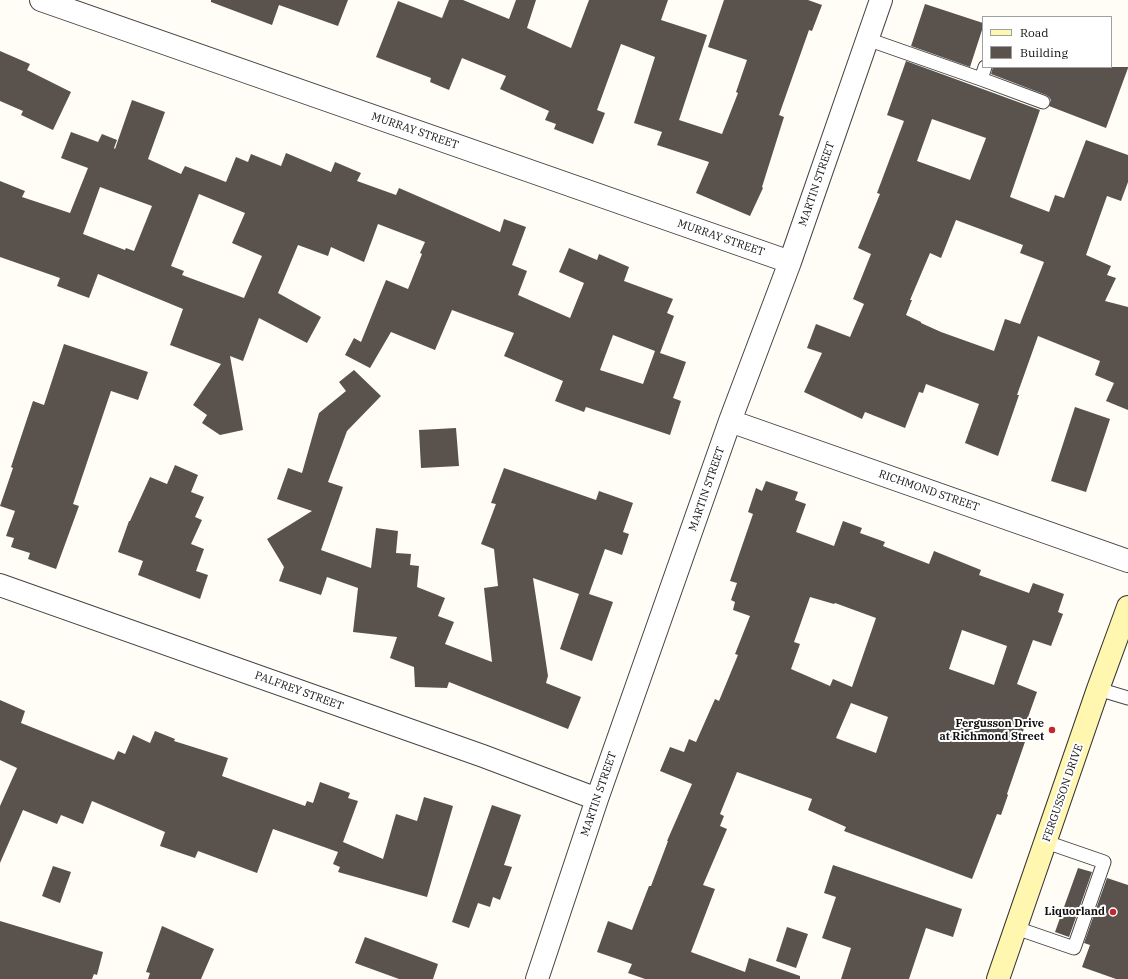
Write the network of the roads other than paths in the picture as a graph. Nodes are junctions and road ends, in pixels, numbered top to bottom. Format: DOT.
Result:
graph roads {
  1 [pos="41,0"];
  2 [pos="881,0"];
  3 [pos="867,39"];
  4 [pos="983,73"];
  5 [pos="1044,102"];
  6 [pos="790,262"];
  7 [pos="730,422"];
  8 [pos="1128,561"];
  9 [pos="0,585"];
  10 [pos="1128,607"];
  11 [pos="1098,689"];
  12 [pos="1128,698"];
  13 [pos="597,799"];
  14 [pos="1046,842"];
  15 [pos="1016,928"];
  16 [pos="537,979"];
  17 [pos="998,979"];
  1 -- 6 [label="street, MURRAY STREET"];
  2 -- 3 [label="street, MARTIN STREET"];
  3 -- 4 [label="lane"];
  3 -- 6 [label="street, MARTIN STREET"];
  4 -- 5 [label="lane"];
  6 -- 7 [label="street, MARTIN STREET"];
  7 -- 8 [label="street, RICHMOND STREET"];
  7 -- 13 [label="street, MARTIN STREET"];
  9 -- 13 [label="street, PALFREY STREET"];
  10 -- 11 [label="main road, FERGUSSON DRIVE"];
  11 -- 12 [label="lane"];
  11 -- 14 [label="main road, FERGUSSON DRIVE"];
  13 -- 16 [label="street, MARTIN STREET"];
  14 -- 15 [label="main road, FERGUSSON DRIVE"];
  14 -- 15 [label="lane"];
  15 -- 17 [label="main road, FERGUSSON DRIVE"];
}
